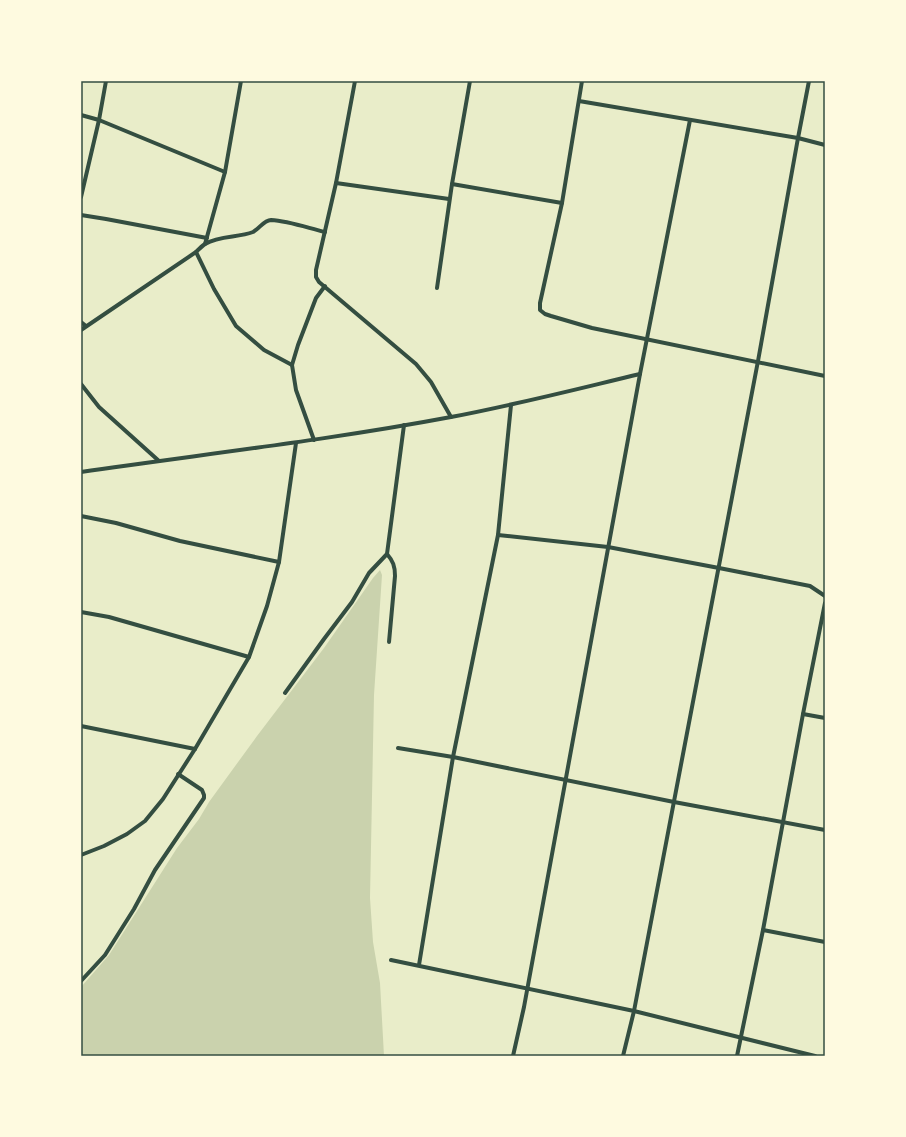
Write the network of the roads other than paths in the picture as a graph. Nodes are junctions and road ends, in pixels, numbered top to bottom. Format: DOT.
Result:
graph roads {
  1 [pos="106,81"];
  2 [pos="241,81"];
  3 [pos="355,81"];
  4 [pos="470,81"];
  5 [pos="582,81"];
  6 [pos="809,81"];
  7 [pos="579,101"];
  8 [pos="81,115"];
  9 [pos="100,120"];
  10 [pos="690,120"];
  11 [pos="798,138"];
  12 [pos="825,145"];
  13 [pos="225,172"];
  14 [pos="336,183"];
  15 [pos="452,184"];
  16 [pos="81,197"];
  17 [pos="449,199"];
  18 [pos="562,203"];
  19 [pos="81,215"];
  20 [pos="325,232"];
  21 [pos="207,238"];
  22 [pos="205,244"];
  23 [pos="196,252"];
  24 [pos="325,286"];
  25 [pos="437,288"];
  26 [pos="81,322"];
  27 [pos="86,326"];
  28 [pos="81,330"];
  29 [pos="647,339"];
  30 [pos="758,361"];
  31 [pos="292,365"];
  32 [pos="640,374"];
  33 [pos="825,376"];
  34 [pos="81,384"];
  35 [pos="511,405"];
  36 [pos="451,417"];
  37 [pos="404,425"];
  38 [pos="314,440"];
  39 [pos="296,443"];
  40 [pos="159,461"];
  41 [pos="81,472"];
  42 [pos="81,516"];
  43 [pos="498,534"];
  44 [pos="608,547"];
  45 [pos="387,554"];
  46 [pos="279,562"];
  47 [pos="719,568"];
  48 [pos="825,596"];
  49 [pos="825,603"];
  50 [pos="81,612"];
  51 [pos="389,642"];
  52 [pos="249,657"];
  53 [pos="285,693"];
  54 [pos="803,714"];
  55 [pos="825,718"];
  56 [pos="81,726"];
  57 [pos="398,748"];
  58 [pos="195,749"];
  59 [pos="453,757"];
  60 [pos="178,774"];
  61 [pos="565,780"];
  62 [pos="674,802"];
  63 [pos="784,821"];
  64 [pos="825,830"];
  65 [pos="81,855"];
  66 [pos="763,930"];
  67 [pos="825,942"];
  68 [pos="391,960"];
  69 [pos="419,965"];
  70 [pos="81,981"];
  71 [pos="527,989"];
  72 [pos="634,1011"];
  73 [pos="741,1039"];
  74 [pos="513,1056"];
  75 [pos="624,1056"];
  76 [pos="737,1056"];
  77 [pos="815,1056"];
  1 -- 9 [label="street"];
  2 -- 13 [label="street"];
  3 -- 14 [label="street"];
  4 -- 15 [label="street"];
  5 -- 7 [label="street"];
  6 -- 11 [label="street"];
  7 -- 10 [label="street"];
  7 -- 18 [label="street"];
  8 -- 9 [label="street"];
  9 -- 13 [label="street"];
  9 -- 16 [label="street"];
  10 -- 11 [label="street"];
  10 -- 29 [label="street"];
  11 -- 12 [label="street"];
  11 -- 30 [label="street"];
  13 -- 21 [label="street"];
  14 -- 17 [label="street"];
  14 -- 20 [label="street"];
  15 -- 17 [label="street"];
  15 -- 18 [label="street"];
  17 -- 25 [label="street"];
  18 -- 29 [label="street"];
  19 -- 21 [label="street"];
  20 -- 22 [label="street"];
  20 -- 24 [label="street"];
  21 -- 22 [label="street"];
  22 -- 23 [label="street"];
  23 -- 27 [label="street"];
  23 -- 31 [label="street"];
  24 -- 31 [label="street"];
  24 -- 36 [label="street"];
  26 -- 27 [label="street"];
  27 -- 28 [label="street"];
  29 -- 30 [label="street"];
  29 -- 32 [label="street"];
  30 -- 33 [label="street"];
  30 -- 47 [label="street"];
  31 -- 38 [label="street"];
  32 -- 35 [label="street"];
  32 -- 44 [label="street"];
  34 -- 40 [label="street"];
  35 -- 36 [label="street"];
  35 -- 43 [label="street"];
  36 -- 37 [label="street"];
  37 -- 38 [label="street"];
  37 -- 45 [label="street"];
  38 -- 39 [label="street"];
  39 -- 40 [label="street"];
  39 -- 46 [label="street"];
  40 -- 41 [label="street"];
  42 -- 46 [label="street"];
  43 -- 44 [label="street"];
  43 -- 59 [label="street"];
  44 -- 47 [label="street"];
  44 -- 61 [label="street"];
  45 -- 51 [label="street"];
  45 -- 53 [label="street"];
  46 -- 52 [label="street"];
  47 -- 48 [label="street"];
  47 -- 62 [label="street"];
  49 -- 54 [label="street"];
  50 -- 52 [label="street"];
  52 -- 58 [label="street"];
  54 -- 55 [label="street"];
  54 -- 63 [label="street"];
  56 -- 58 [label="street"];
  57 -- 59 [label="street"];
  58 -- 60 [label="street"];
  59 -- 61 [label="street"];
  59 -- 69 [label="street"];
  60 -- 65 [label="street"];
  60 -- 70 [label="street"];
  61 -- 62 [label="street"];
  61 -- 71 [label="street"];
  62 -- 63 [label="street"];
  62 -- 72 [label="street"];
  63 -- 64 [label="street"];
  63 -- 66 [label="street"];
  66 -- 67 [label="street"];
  66 -- 73 [label="street"];
  68 -- 69 [label="street"];
  69 -- 71 [label="street"];
  71 -- 72 [label="street"];
  71 -- 74 [label="street"];
  72 -- 73 [label="street"];
  72 -- 75 [label="street"];
  73 -- 76 [label="street"];
  73 -- 77 [label="street"];
}
